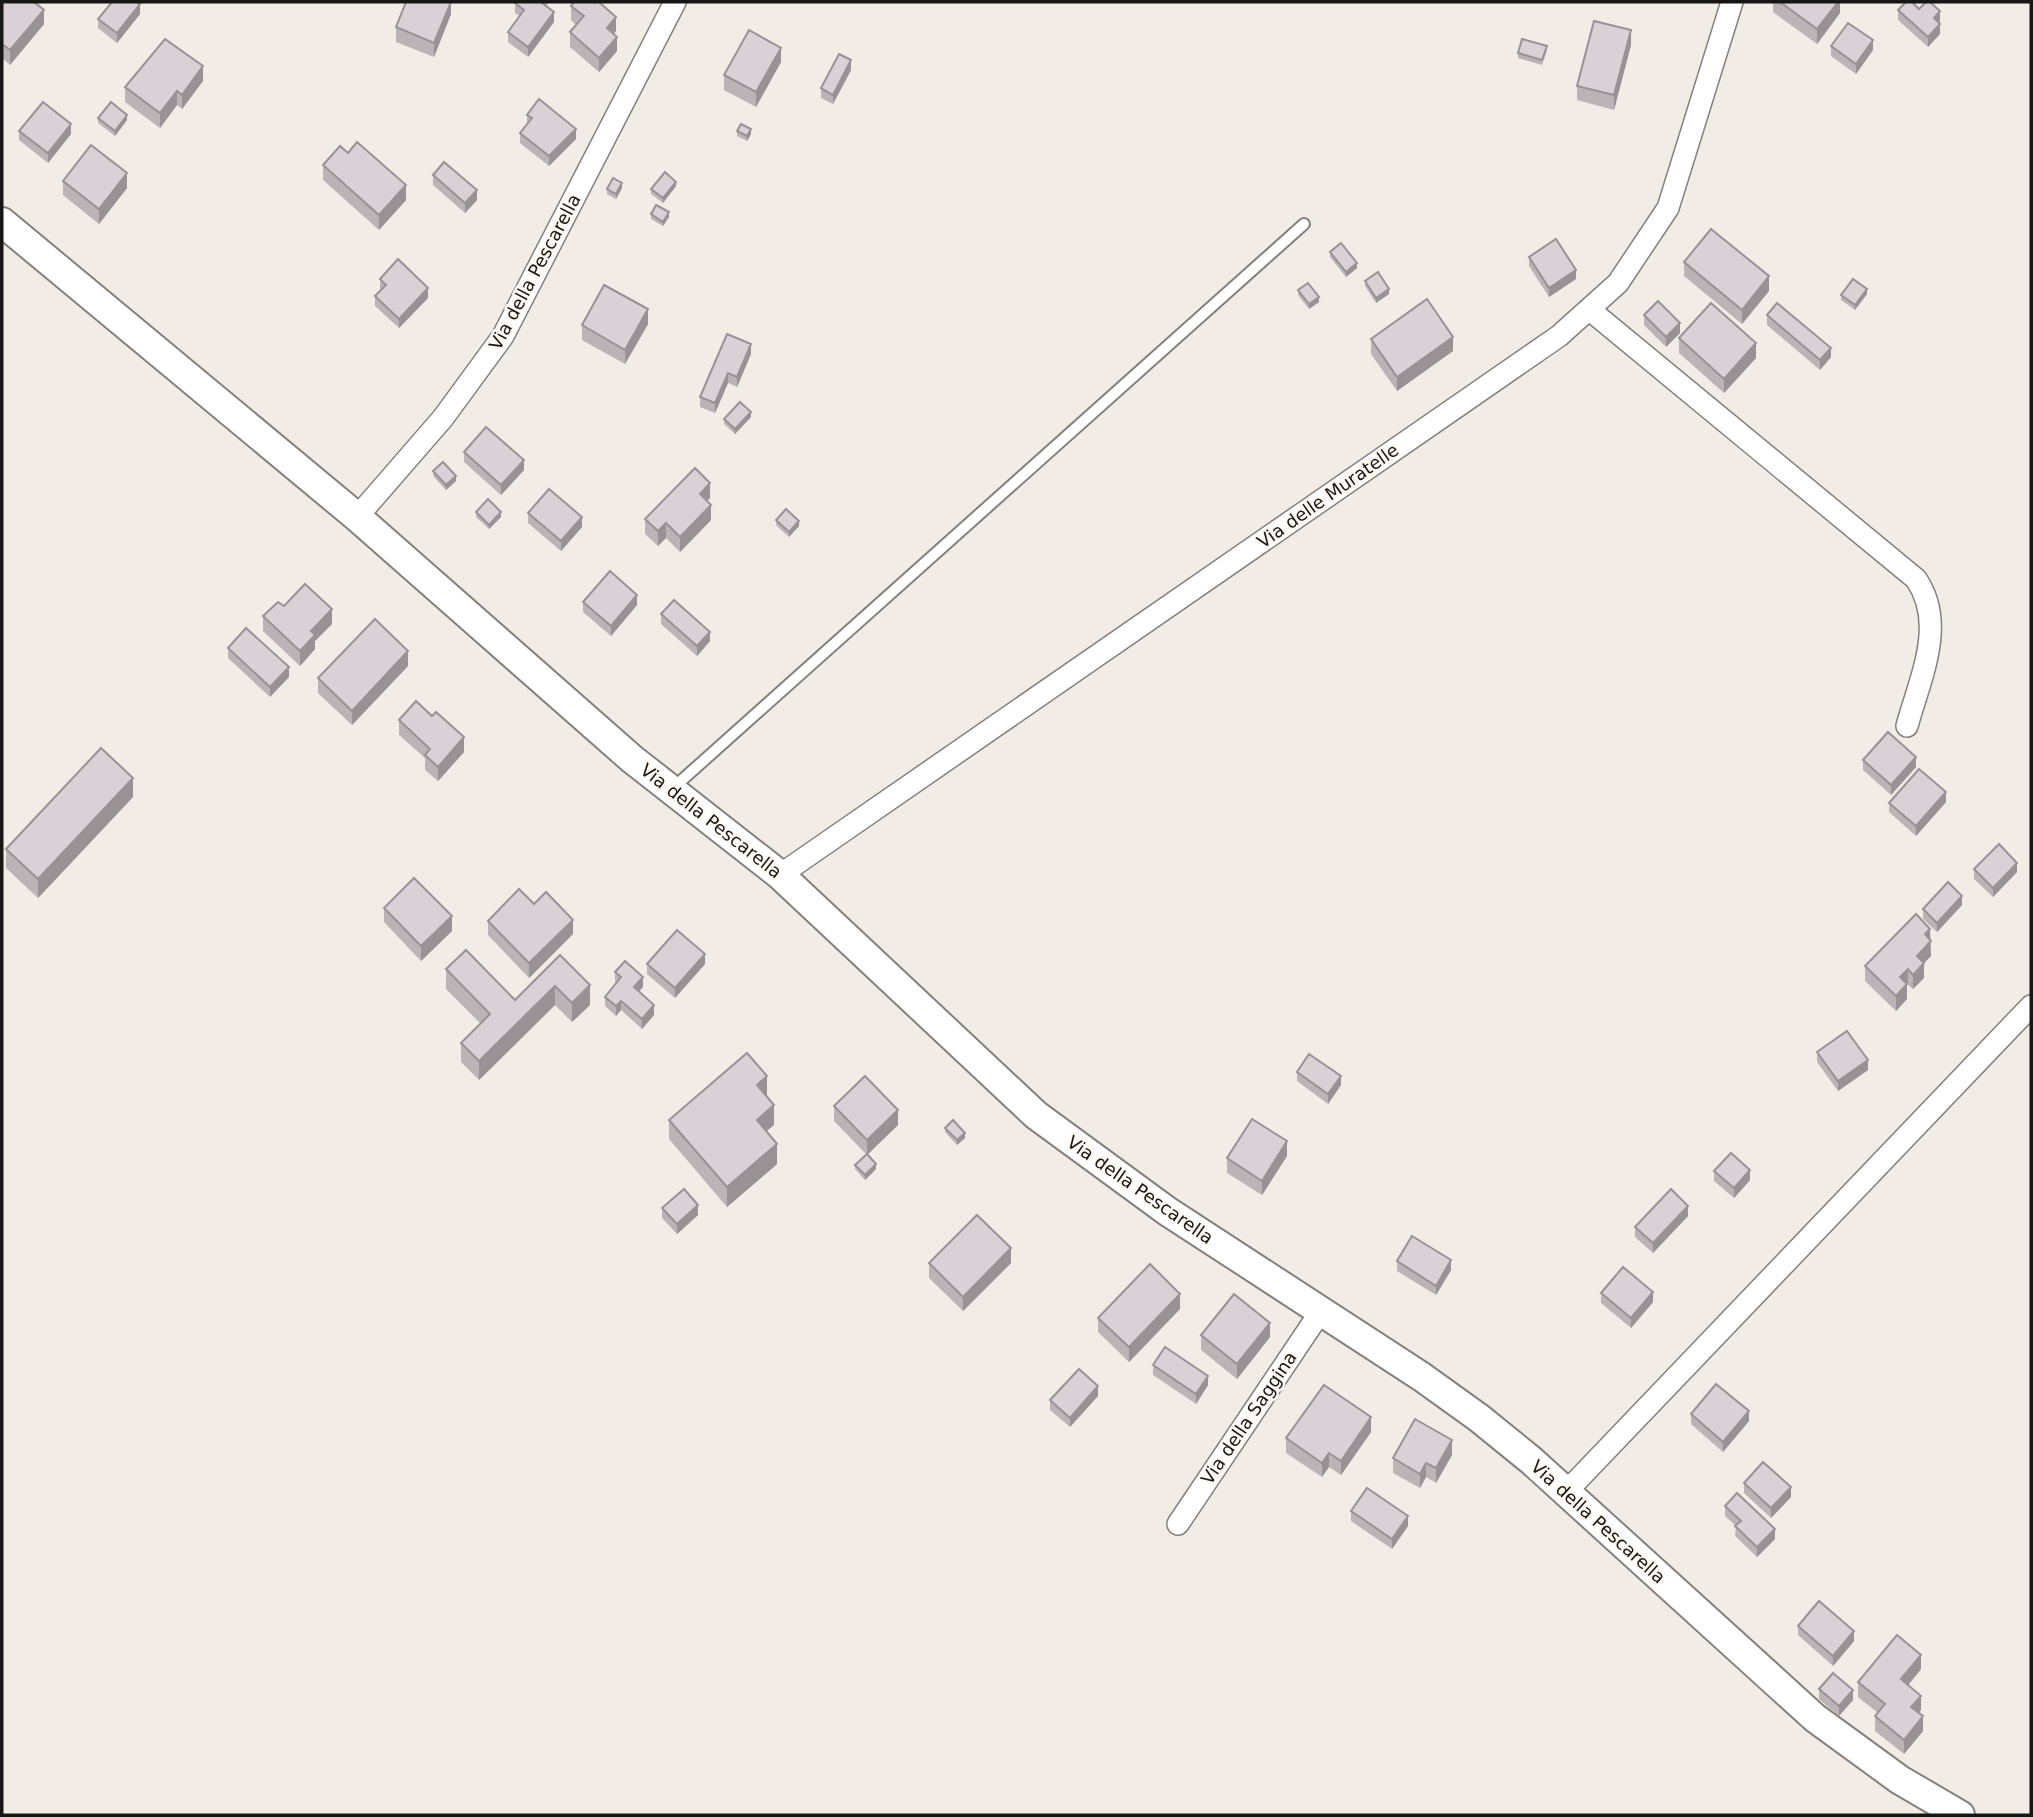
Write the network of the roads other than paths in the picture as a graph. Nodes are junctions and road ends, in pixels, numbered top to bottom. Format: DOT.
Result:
graph roads {
  1 [pos="674,2"];
  2 [pos="1732,2"];
  3 [pos="2,222"];
  4 [pos="1304,224"];
  5 [pos="1590,310"];
  6 [pos="357,517"];
  7 [pos="1907,726"];
  8 [pos="670,789"];
  9 [pos="780,875"];
  10 [pos="2031,1006"];
  11 [pos="1321,1311"];
  12 [pos="1566,1492"];
  13 [pos="1178,1524"];
  14 [pos="1960,1815"];
  1 -- 6 [label="street, Via della Pescarella"];
  2 -- 5 [label="street, Via delle Muratelle"];
  3 -- 6 [label="street, Via della Pescarella"];
  4 -- 8 [label="lane"];
  5 -- 7 [label="street"];
  5 -- 9 [label="street, Via delle Muratelle"];
  6 -- 8 [label="street, Via della Pescarella"];
  8 -- 9 [label="street, Via della Pescarella"];
  9 -- 11 [label="street, Via della Pescarella"];
  10 -- 12 [label="street"];
  11 -- 12 [label="street, Via della Pescarella"];
  11 -- 13 [label="street, Via della Saggina"];
  12 -- 14 [label="street, Via della Pescarella"];
}
